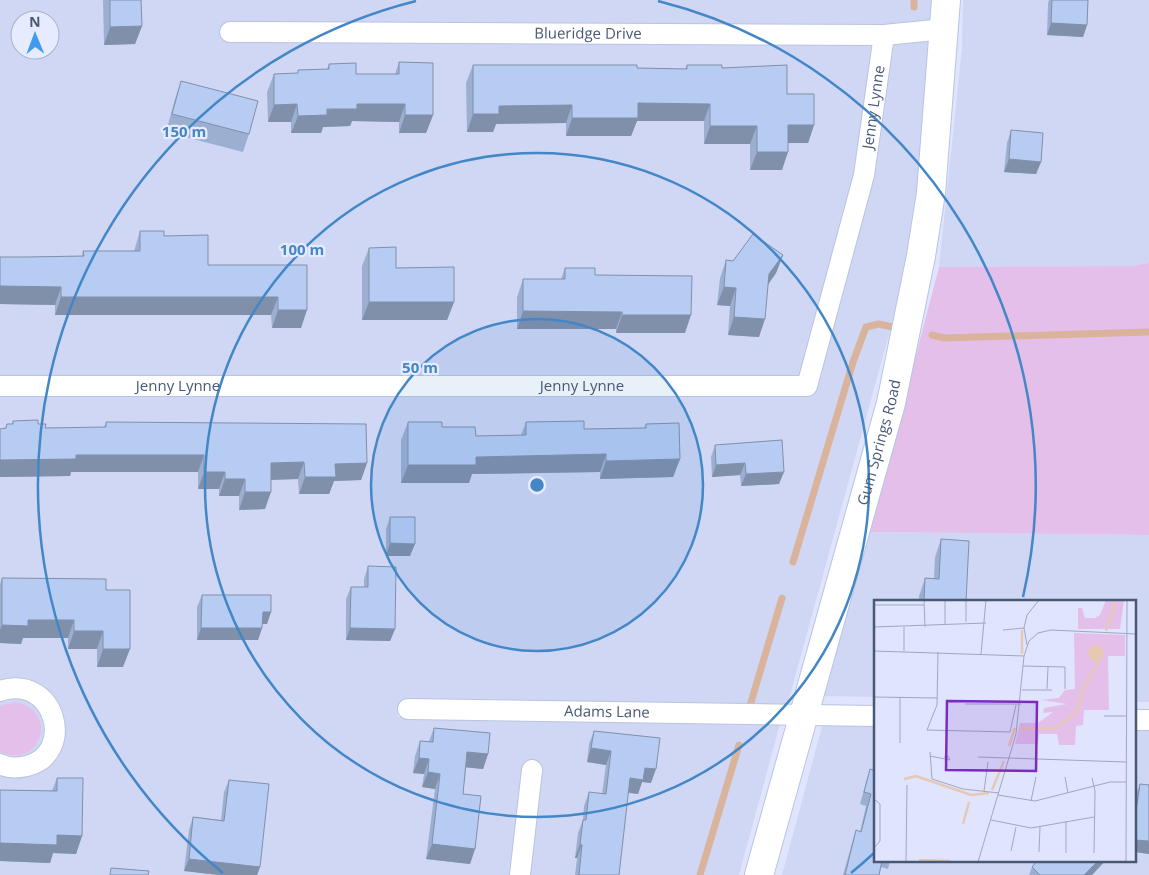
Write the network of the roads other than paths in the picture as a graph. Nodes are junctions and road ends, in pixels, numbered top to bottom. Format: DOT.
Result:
graph roads {
  1 [pos="946,0"];
  2 [pos="945,29"];
  3 [pos="230,32"];
  4 [pos="884,35"];
  5 [pos="0,386"];
  6 [pos="0,691"];
  7 [pos="408,709"];
  8 [pos="805,716"];
  9 [pos="874,716"];
  10 [pos="1136,720"];
  11 [pos="1149,720"];
  12 [pos="0,764"];
  13 [pos="532,770"];
  14 [pos="520,875"];
  15 [pos="759,875"];
  1 -- 2 [label="main road, Gum Springs Road"];
  2 -- 4 [label="street, Blueridge Drive"];
  2 -- 8 [label="main road, Gum Springs Road"];
  3 -- 4 [label="street, Blueridge Drive"];
  4 -- 5 [label="street, Jenny Lynne"];
  6 -- 12 [label="street"];
  7 -- 8 [label="street, Adams Lane"];
  8 -- 9 [label="street, Adams Lane"];
  8 -- 15 [label="main road, Gum Springs Road"];
  10 -- 11 [label="street"];
  13 -- 14 [label="street"];
}
